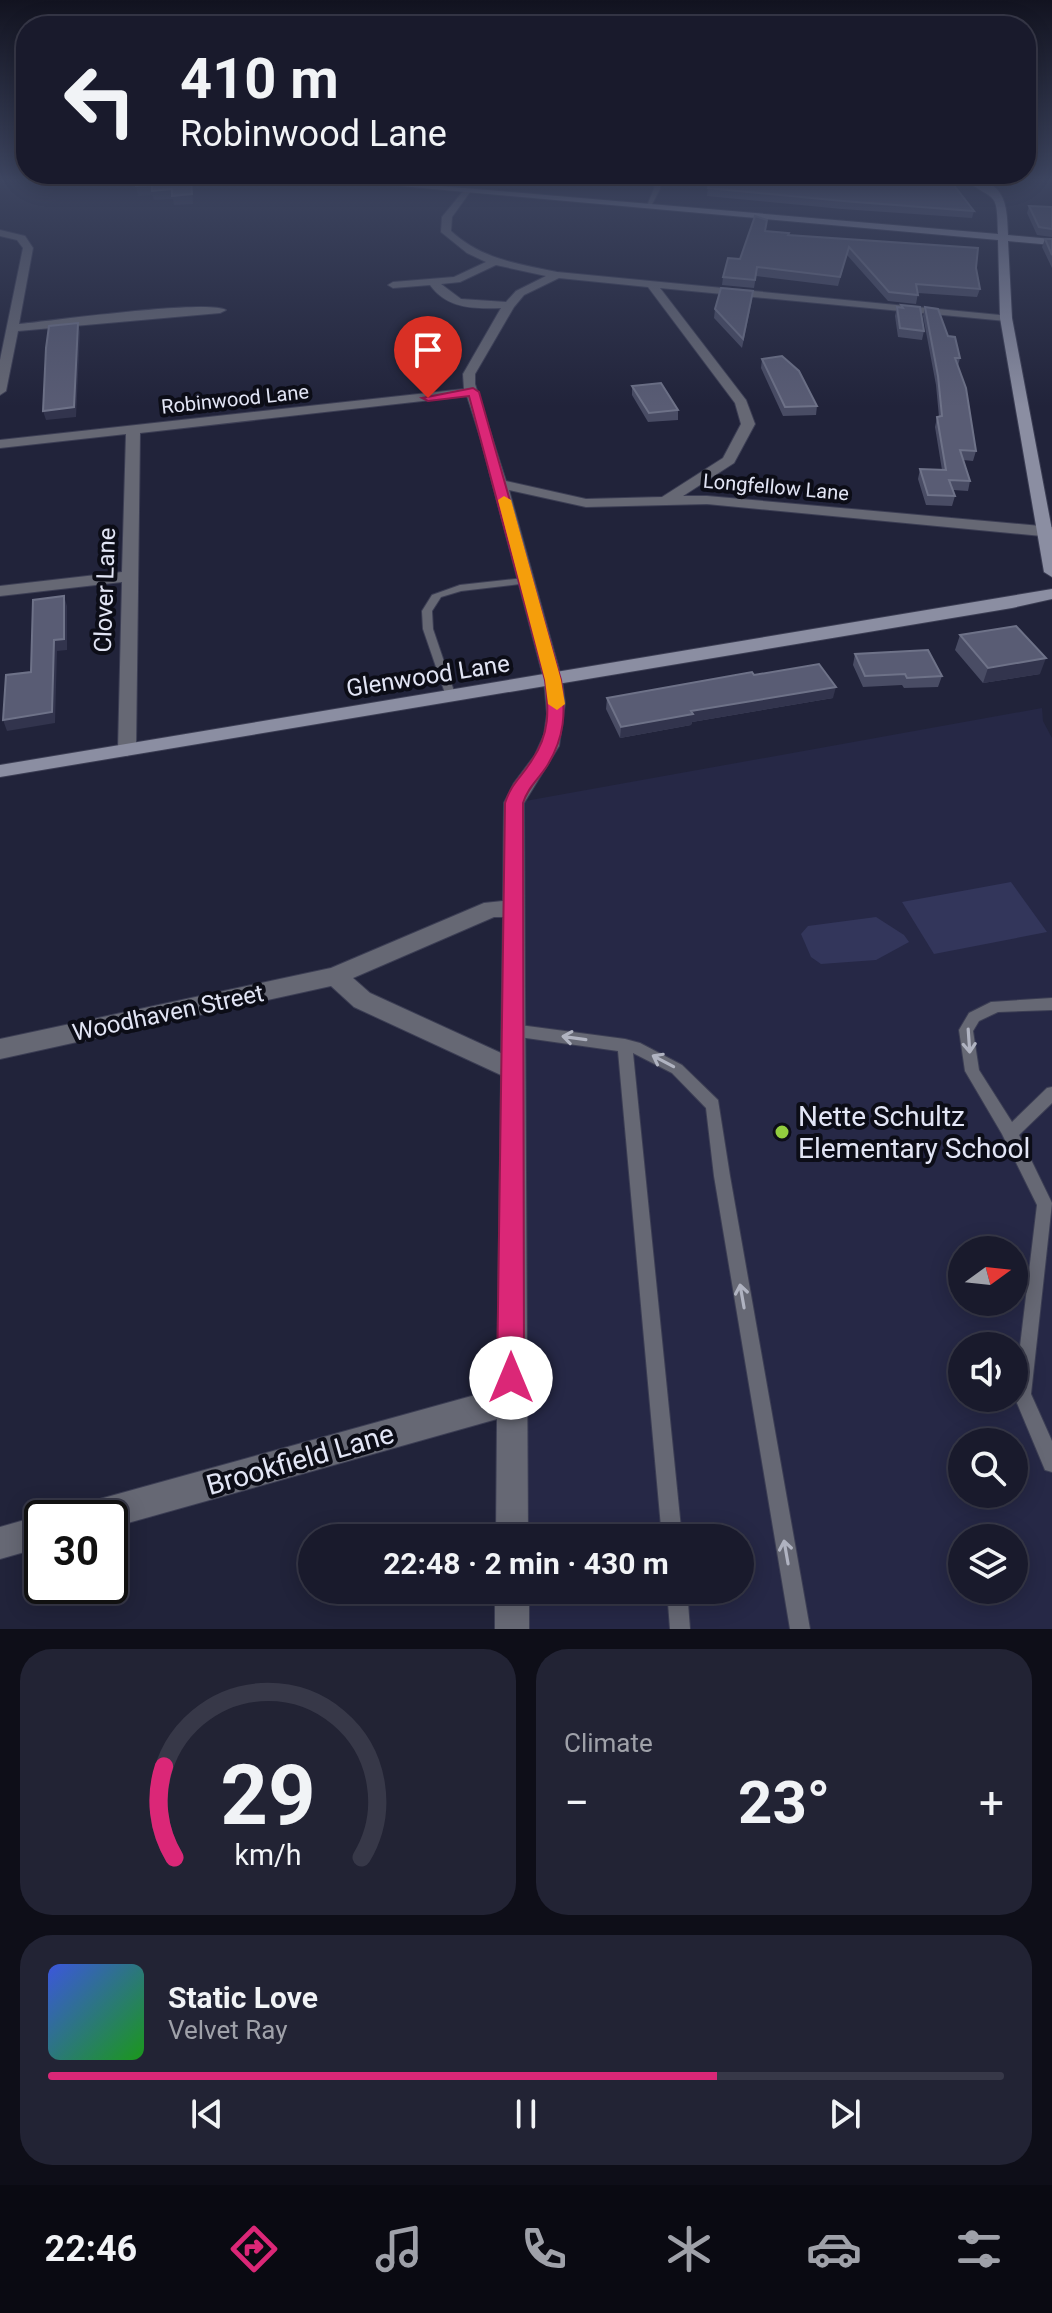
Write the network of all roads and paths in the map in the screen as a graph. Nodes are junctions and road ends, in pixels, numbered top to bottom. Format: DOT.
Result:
graph roads {
  1 [pos="27,255"];
  2 [pos="476,255"];
  3 [pos="1004,255"];
  4 [pos="492,263"];
  5 [pos="557,275"];
  6 [pos="434,283"];
  7 [pos="393,285"];
  8 [pos="652,285"];
  9 [pos="509,305"];
  10 [pos="220,310"];
  11 [pos="1006,318"];
  12 [pos="11,328"];
  13 [pos="4,344"];
  14 [pos="0,391"];
  15 [pos="473,392"];
  16 [pos="133,431"];
  17 [pos="0,444"];
  18 [pos="498,483"];
  19 [pos="665,502"];
  20 [pos="1048,532"];
  21 [pos="1052,572"];
  22 [pos="129,576"];
  23 [pos="525,581"];
  24 [pos="0,591"];
  25 [pos="1052,594"];
  26 [pos="553,680"];
  27 [pos="451,697"];
  28 [pos="127,750"];
  29 [pos="0,771"];
  30 [pos="513,909"];
  31 [pos="335,976"];
  32 [pos="1052,1004"];
  33 [pos="512,1030"];
  34 [pos="625,1045"];
  35 [pos="0,1049"];
  36 [pos="512,1069"];
  37 [pos="1052,1093"];
  38 [pos="1010,1134"];
  39 [pos="1048,1202"];
  40 [pos="511,1400"];
  41 [pos="1052,1463"];
  42 [pos="128,1507"];
  43 [pos="512,1524"];
  44 [pos="671,1524"];
  45 [pos="24,1536"];
  46 [pos="0,1543"];
  47 [pos="512,1604"];
  48 [pos="678,1604"];
  49 [pos="512,1629"];
  50 [pos="680,1629"];
  51 [pos="800,1629"];
  1 -- 12 [label="street"];
  2 -- 4 [label="street"];
  3 -- 11 [label="street"];
  4 -- 5 [label="street"];
  4 -- 6 [label="street"];
  5 -- 8 [label="street"];
  5 -- 9 [label="street"];
  6 -- 7 [label="street"];
  6 -- 9 [label="street"];
  8 -- 11 [label="street"];
  8 -- 19 [label="street"];
  9 -- 15 [label="street"];
  10 -- 12 [label="street"];
  11 -- 20 [label="street"];
  12 -- 13 [label="street"];
  13 -- 14 [label="street"];
  15 -- 16 [label="street, Robinwood Lane"];
  15 -- 18 [label="street"];
  16 -- 17 [label="street, Robinwood Lane"];
  16 -- 22 [label="street, Clover Lane"];
  18 -- 19 [label="street, Longfellow Lane"];
  18 -- 23 [label="street"];
  19 -- 20 [label="street, Longfellow Lane"];
  20 -- 21 [label="street"];
  22 -- 24 [label="street"];
  22 -- 28 [label="street, Clover Lane"];
  23 -- 26 [label="street"];
  23 -- 27 [label="lane"];
  25 -- 26 [label="street, Glenwood Lane"];
  26 -- 27 [label="street, Glenwood Lane"];
  26 -- 30 [label="street"];
  27 -- 28 [label="street, Glenwood Lane"];
  28 -- 29 [label="street, Glenwood Lane"];
  30 -- 31 [label="street, Woodhaven Street"];
  30 -- 33 [label="street"];
  31 -- 35 [label="street, Woodhaven Street"];
  31 -- 36 [label="street"];
  32 -- 38 [label="lane, one-way"];
  34 -- 33 [label="lane, one-way"];
  33 -- 36 [label="street"];
  34 -- 44 [label="lane"];
  51 -- 34 [label="lane, one-way"];
  36 -- 40 [label="street"];
  37 -- 38 [label="lane"];
  38 -- 39 [label="lane"];
  39 -- 41 [label="lane"];
  40 -- 42 [label="street, Brookfield Lane"];
  40 -- 43 [label="street"];
  45 -- 46 [label="street"];
  47 -- 49 [label="street"];
  48 -- 50 [label="lane"];
}
